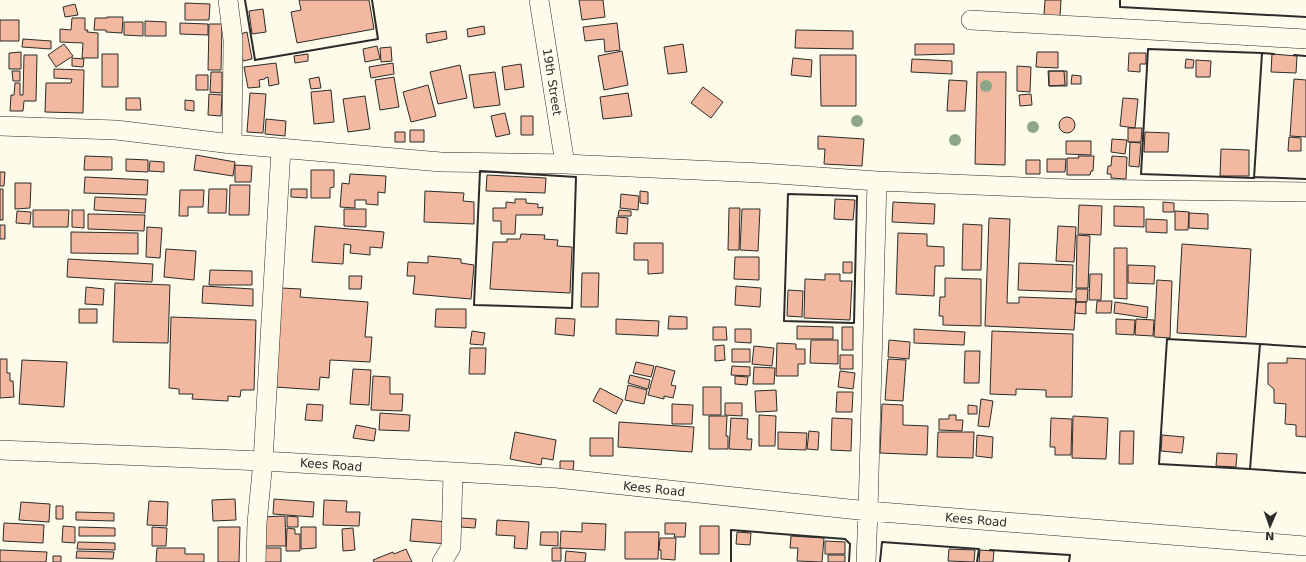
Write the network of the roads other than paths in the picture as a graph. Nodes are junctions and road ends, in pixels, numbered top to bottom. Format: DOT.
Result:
graph roads {
  1 [pos="228,0"];
  2 [pos="539,0"];
  3 [pos="970,20"];
  4 [pos="1306,39"];
  5 [pos="0,126"];
  6 [pos="232,144"];
  7 [pos="281,149"];
  8 [pos="565,164"];
  9 [pos="877,181"];
  10 [pos="1306,192"];
  11 [pos="0,450"];
  12 [pos="263,461"];
  13 [pos="453,472"];
  14 [pos="868,511"];
  15 [pos="1306,546"];
  16 [pos="256,562"];
  17 [pos="442,562"];
  18 [pos="866,562"];
  1 -- 6 [label="street"];
  2 -- 8 [label="street, 19th Street"];
  3 -- 4 [label="street"];
  5 -- 6 [label="street"];
  6 -- 7 [label="street"];
  7 -- 8 [label="street"];
  7 -- 12 [label="street"];
  8 -- 9 [label="street"];
  9 -- 10 [label="street"];
  9 -- 14 [label="street"];
  11 -- 12 [label="street, Kees Road"];
  12 -- 13 [label="street, Kees Road"];
  12 -- 16 [label="street"];
  13 -- 14 [label="street, Kees Road"];
  13 -- 17 [label="street"];
  14 -- 15 [label="street, Kees Road"];
  14 -- 18 [label="street"];
}
